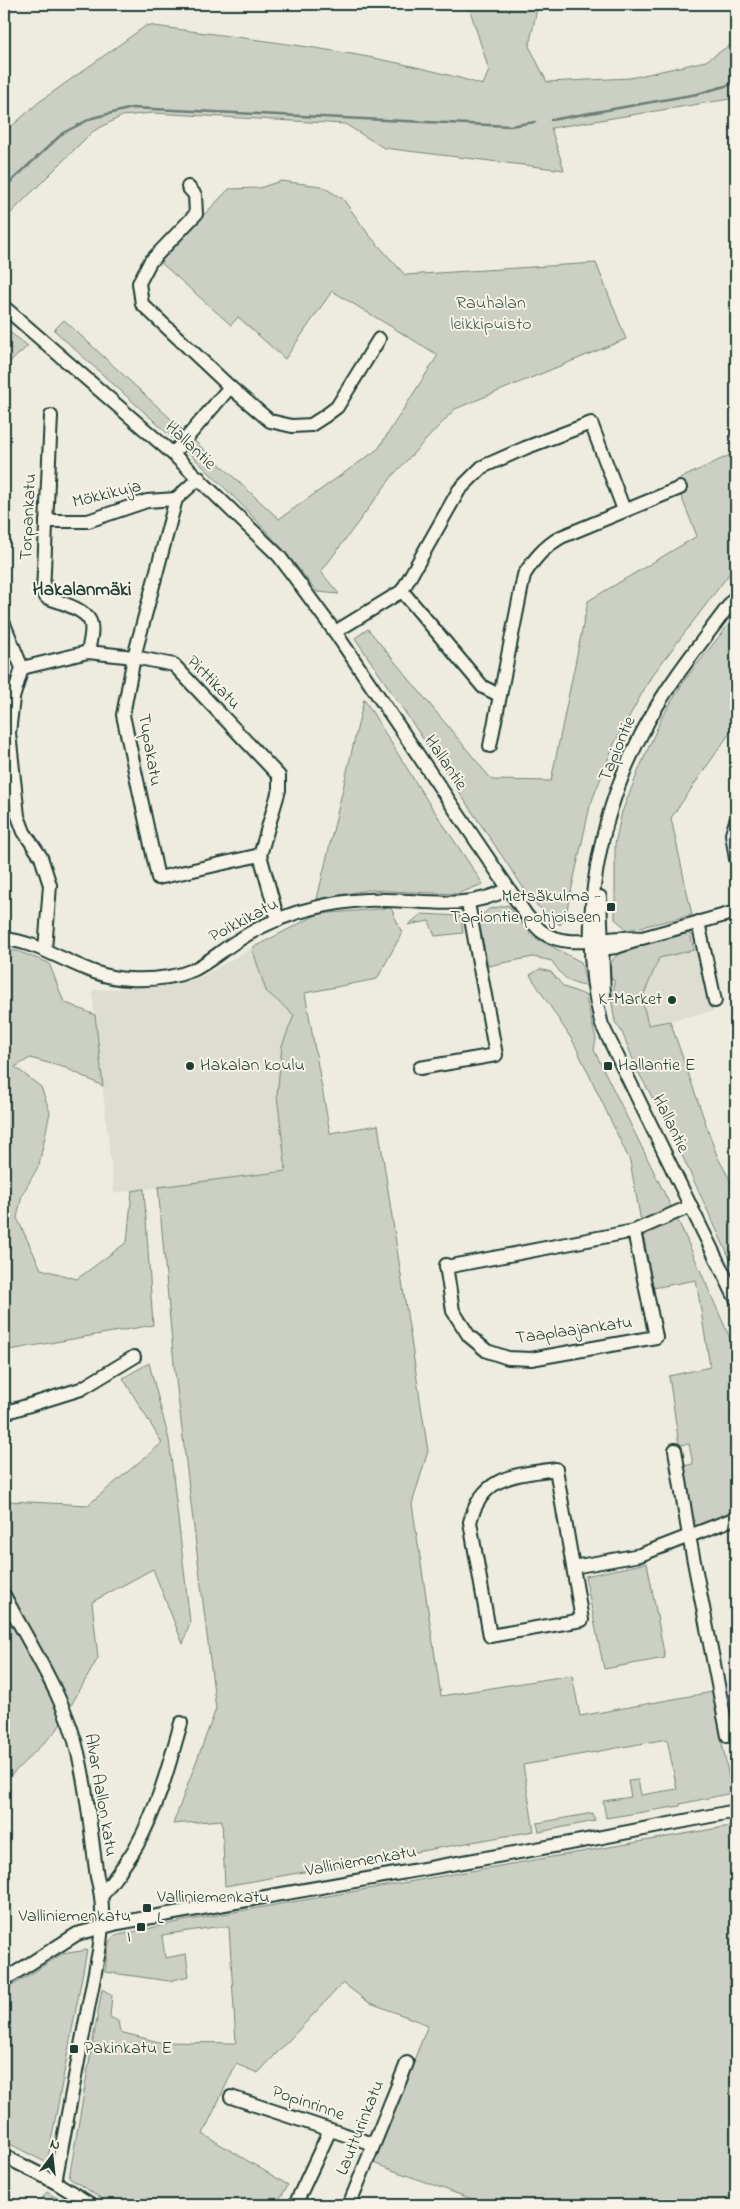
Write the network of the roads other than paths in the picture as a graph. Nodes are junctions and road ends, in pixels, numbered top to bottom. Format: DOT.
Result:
graph roads {
  1 [pos="188,187"];
  2 [pos="4,307"];
  3 [pos="379,339"];
  4 [pos="230,387"];
  5 [pos="51,416"];
  6 [pos="173,454"];
  7 [pos="199,478"];
  8 [pos="680,488"];
  9 [pos="176,500"];
  10 [pos="624,510"];
  11 [pos="46,521"];
  12 [pos="402,591"];
  13 [pos="736,596"];
  14 [pos="4,624"];
  15 [pos="335,632"];
  16 [pos="88,652"];
  17 [pos="134,657"];
  18 [pos="22,668"];
  19 [pos="499,695"];
  20 [pos="490,746"];
  21 [pos="736,821"];
  22 [pos="260,855"];
  23 [pos="736,859"];
  24 [pos="508,889"];
  25 [pos="468,903"];
  26 [pos="736,912"];
  27 [pos="278,920"];
  28 [pos="698,922"];
  29 [pos="4,938"];
  30 [pos="596,944"];
  31 [pos="45,950"];
  32 [pos="715,1001"];
  33 [pos="420,1068"];
  34 [pos="691,1206"];
  35 [pos="634,1231"];
  36 [pos="736,1299"];
  37 [pos="134,1357"];
  38 [pos="4,1413"];
  39 [pos="675,1450"];
  40 [pos="736,1518"];
  41 [pos="688,1536"];
  42 [pos="573,1567"];
  43 [pos="4,1595"];
  44 [pos="182,1723"];
  45 [pos="728,1736"];
  46 [pos="736,1811"];
  47 [pos="102,1896"];
  48 [pos="102,1927"];
  49 [pos="4,1980"];
  50 [pos="407,2063"];
  51 [pos="232,2097"];
  52 [pos="330,2130"];
  53 [pos="373,2144"];
  54 [pos="4,2156"];
  55 [pos="55,2182"];
  56 [pos="92,2205"];
  57 [pos="295,2205"];
  58 [pos="349,2205"];
  1 -- 4 [label="street"];
  2 -- 6 [label="street, Hallantie"];
  3 -- 4 [label="street"];
  4 -- 6 [label="street"];
  5 -- 11 [label="street, Torpankatu"];
  6 -- 7 [label="street, Hallantie"];
  7 -- 9 [label="street"];
  7 -- 15 [label="street, Hallantie"];
  8 -- 10 [label="street"];
  9 -- 11 [label="street, Mökkikuja"];
  9 -- 17 [label="street, Tupakatu"];
  10 -- 12 [label="street"];
  10 -- 19 [label="street"];
  11 -- 16 [label="street, Torpankatu"];
  12 -- 15 [label="street"];
  12 -- 19 [label="street"];
  13 -- 30 [label="street, Tapiontie"];
  14 -- 18 [label="street"];
  15 -- 24 [label="street, Hallantie"];
  16 -- 17 [label="street, Pirttikatu"];
  16 -- 18 [label="street, Pirttikatu"];
  17 -- 22 [label="street, Pirttikatu"];
  17 -- 22 [label="street, Tupakatu"];
  18 -- 31 [label="street"];
  19 -- 20 [label="street"];
  21 -- 23 [label="street"];
  22 -- 27 [label="street"];
  24 -- 25 [label="street, Poikkikatu"];
  24 -- 30 [label="street, Hallantie"];
  25 -- 27 [label="street, Poikkikatu"];
  25 -- 33 [label="street"];
  26 -- 28 [label="street"];
  27 -- 31 [label="street, Poikkikatu"];
  28 -- 30 [label="street"];
  28 -- 32 [label="street"];
  29 -- 31 [label="street, Poikkikatu"];
  30 -- 34 [label="street, Hallantie"];
  34 -- 35 [label="street, Taaplaajankatu"];
  34 -- 36 [label="street, Hallantie"];
  35 -- 35 [label="street, Taaplaajankatu"];
  37 -- 38 [label="street"];
  39 -- 41 [label="street"];
  40 -- 41 [label="street"];
  41 -- 42 [label="street"];
  41 -- 45 [label="street"];
  42 -- 42 [label="street"];
  43 -- 47 [label="street, Alvar Aallon katu"];
  44 -- 47 [label="street"];
  46 -- 48 [label="street, Valliniemenkatu"];
  47 -- 48 [label="street, Alvar Aallon katu"];
  48 -- 49 [label="street, Valliniemenkatu"];
  48 -- 55 [label="street, Alvar Aallon katu"];
  50 -- 53 [label="street, Lautturinkatu"];
  51 -- 52 [label="street, Popinrinne"];
  52 -- 53 [label="street, Popinrinne"];
  52 -- 57 [label="street"];
  53 -- 58 [label="street, Lautturinkatu"];
  54 -- 55 [label="street"];
  55 -- 56 [label="street"];
}
